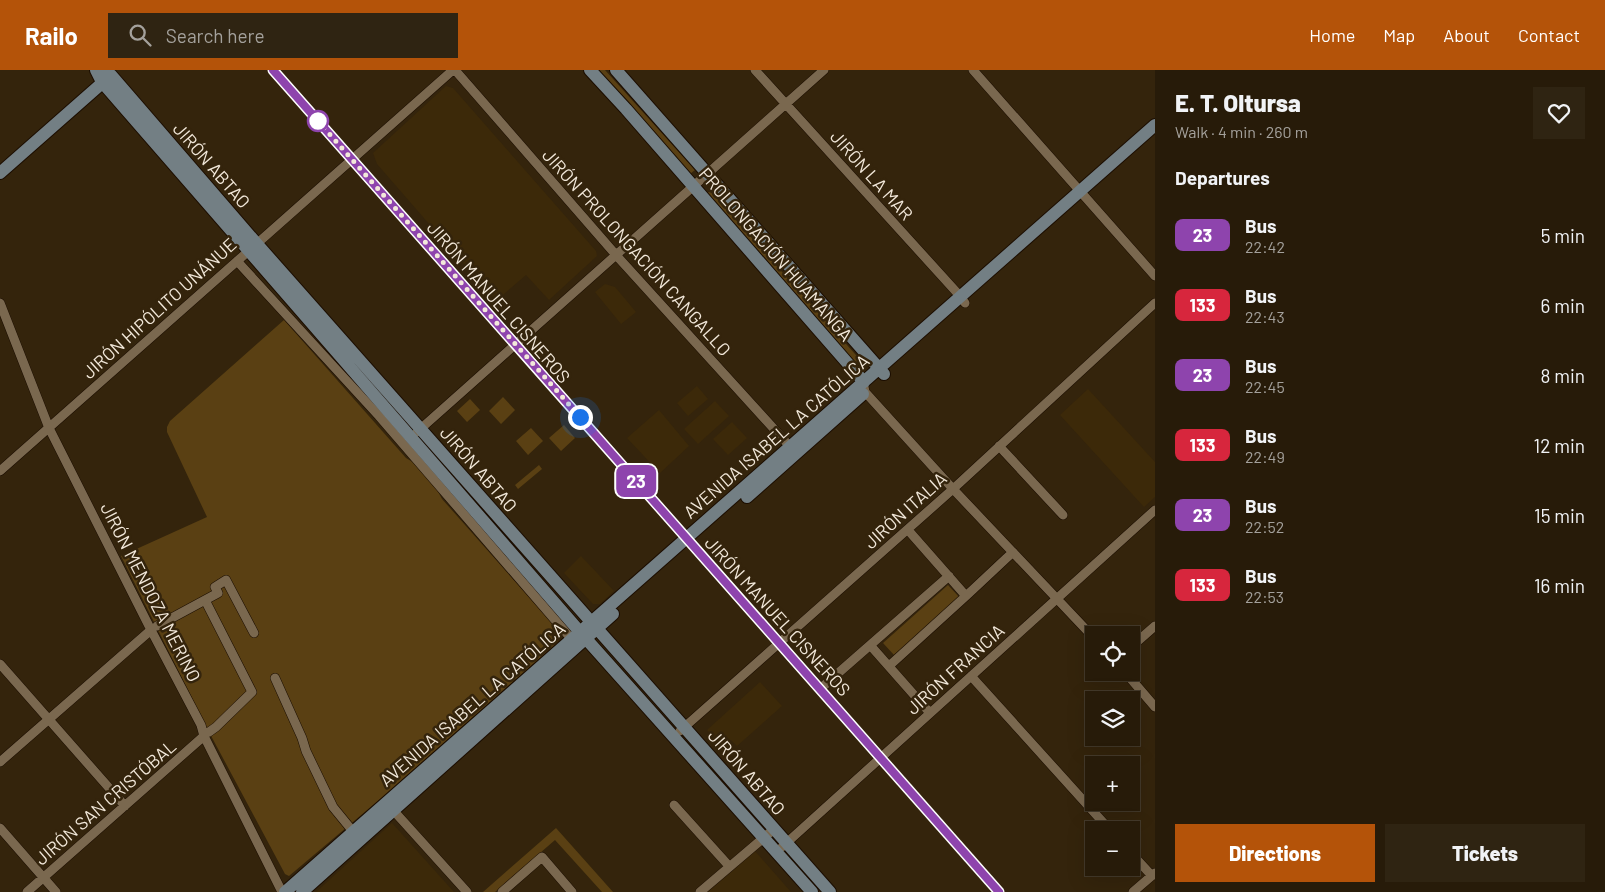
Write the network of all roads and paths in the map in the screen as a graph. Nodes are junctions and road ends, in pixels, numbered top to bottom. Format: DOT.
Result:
graph roads {
  1 [pos="96,70"];
  2 [pos="273,70"];
  3 [pos="454,70"];
  4 [pos="590,70"];
  5 [pos="616,70"];
  6 [pos="755,70"];
  7 [pos="824,70"];
  8 [pos="973,70"];
  9 [pos="108,74"];
  10 [pos="785,105"];
  11 [pos="1155,125"];
  12 [pos="1155,136"];
  13 [pos="352,159"];
  14 [pos="0,173"];
  15 [pos="708,174"];
  16 [pos="693,186"];
  17 [pos="1083,194"];
  18 [pos="252,247"];
  19 [pos="616,255"];
  20 [pos="237,261"];
  21 [pos="1155,276"];
  22 [pos="963,300"];
  23 [pos="0,303"];
  24 [pos="1155,303"];
  25 [pos="516,345"];
  26 [pos="882,372"];
  27 [pos="864,387"];
  28 [pos="49,428"];
  29 [pos="420,429"];
  30 [pos="411,438"];
  31 [pos="999,446"];
  32 [pos="793,450"];
  33 [pos="0,471"];
  34 [pos="953,489"];
  35 [pos="1155,510"];
  36 [pos="1063,515"];
  37 [pos="908,530"];
  38 [pos="689,541"];
  39 [pos="1013,552"];
  40 [pos="948,576"];
  41 [pos="966,596"];
  42 [pos="1057,599"];
  43 [pos="205,600"];
  44 [pos="594,626"];
  45 [pos="1155,626"];
  46 [pos="154,628"];
  47 [pos="1085,629"];
  48 [pos="254,633"];
  49 [pos="576,636"];
  50 [pos="1140,639"];
  51 [pos="780,643"];
  52 [pos="870,645"];
  53 [pos="0,664"];
  54 [pos="889,666"];
  55 [pos="971,676"];
  56 [pos="275,678"];
  57 [pos="1133,681"];
  58 [pos="820,689"];
  59 [pos="1155,707"];
  60 [pos="930,712"];
  61 [pos="49,719"];
  62 [pos="684,727"];
  63 [pos="206,734"];
  64 [pos="674,737"];
  65 [pos="880,758"];
  66 [pos="0,762"];
  67 [pos="674,805"];
  68 [pos="125,806"];
  69 [pos="393,810"];
  70 [pos="1102,821"];
  71 [pos="0,828"];
  72 [pos="351,829"];
  73 [pos="774,829"];
  74 [pos="763,837"];
  75 [pos="786,843"];
  76 [pos="776,852"];
  77 [pos="1140,862"];
  78 [pos="729,866"];
  79 [pos="294,872"];
  80 [pos="1153,874"];
  81 [pos="43,878"];
  82 [pos="27,892"];
  83 [pos="56,892"];
  84 [pos="284,892"];
  85 [pos="302,892"];
  86 [pos="467,892"];
  87 [pos="502,892"];
  88 [pos="572,892"];
  89 [pos="700,892"];
  90 [pos="812,892"];
  91 [pos="830,892"];
  92 [pos="999,892"];
  93 [pos="1133,892"];
  1 -- 9 [label="street, JIRÓN ABTAO"];
  2 -- 13 [label="street, JIRÓN MANUEL CISNEROS"];
  3 -- 13 [label="street, JIRÓN HIPÓLITO UNÁNUE"];
  3 -- 19 [label="street, JIRÓN PROLONGACIÓN CANGALLO"];
  4 -- 16 [label="street, PROLONGACIÓN HUAMANGA"];
  5 -- 15 [label="street, PROLONGACIÓN HUAMANGA"];
  6 -- 10 [label="street, JIRÓN LA MAR"];
  7 -- 10 [label="street"];
  8 -- 17 [label="street"];
  9 -- 14 [label="street"];
  9 -- 18 [label="street, JIRÓN ABTAO"];
  10 -- 15 [label="street"];
  10 -- 22 [label="street, JIRÓN LA MAR"];
  11 -- 17 [label="street, AVENIDA ISABEL LA CATÓLICA"];
  12 -- 17 [label="street, AVENIDA ISABEL LA CATÓLICA"];
  13 -- 18 [label="street, JIRÓN HIPÓLITO UNÁNUE"];
  13 -- 25 [label="street, JIRÓN MANUEL CISNEROS"];
  15 -- 16 [label="street"];
  15 -- 26 [label="street, PROLONGACIÓN HUAMANGA"];
  16 -- 19 [label="street"];
  16 -- 27 [label="street, PROLONGACIÓN HUAMANGA"];
  17 -- 21 [label="street"];
  17 -- 22 [label="street, AVENIDA ISABEL LA CATÓLICA"];
  18 -- 20 [label="street, JIRÓN HIPÓLITO UNÁNUE"];
  18 -- 29 [label="street, JIRÓN ABTAO"];
  18 -- 30 [label="street, JIRÓN ABTAO"];
  19 -- 25 [label="street"];
  19 -- 32 [label="street, JIRÓN PROLONGACIÓN CANGALLO"];
  20 -- 28 [label="street, JIRÓN HIPÓLITO UNÁNUE"];
  20 -- 49 [label="street"];
  22 -- 26 [label="street, AVENIDA ISABEL LA CATÓLICA"];
  23 -- 28 [label="street, JIRÓN MENDOZA MERINO"];
  24 -- 31 [label="street, JIRÓN ITALIA"];
  25 -- 29 [label="street"];
  25 -- 38 [label="street, JIRÓN MANUEL CISNEROS"];
  26 -- 27 [label="street, AVENIDA ISABEL LA CATÓLICA"];
  27 -- 32 [label="street, AVENIDA ISABEL LA CATÓLICA"];
  27 -- 34 [label="street, PROLONGACIÓN HUAMANGA"];
  28 -- 33 [label="street, JIRÓN HIPÓLITO UNÁNUE"];
  28 -- 46 [label="street, JIRÓN MENDOZA MERINO"];
  29 -- 30 [label="street"];
  29 -- 44 [label="street, JIRÓN ABTAO"];
  30 -- 49 [label="street, JIRÓN ABTAO"];
  31 -- 34 [label="street, JIRÓN ITALIA"];
  31 -- 36 [label="street"];
  32 -- 38 [label="street, AVENIDA ISABEL LA CATÓLICA"];
  34 -- 37 [label="street, JIRÓN ITALIA"];
  34 -- 39 [label="street, PROLONGACIÓN HUAMANGA"];
  35 -- 42 [label="street, JIRÓN FRANCIA"];
  37 -- 40 [label="street"];
  37 -- 51 [label="street, JIRÓN ITALIA"];
  38 -- 44 [label="street, AVENIDA ISABEL LA CATÓLICA"];
  38 -- 51 [label="street, JIRÓN MANUEL CISNEROS"];
  39 -- 41 [label="street"];
  39 -- 42 [label="street, PROLONGACIÓN HUAMANGA"];
  40 -- 41 [label="street"];
  40 -- 52 [label="street"];
  41 -- 54 [label="street"];
  42 -- 47 [label="street, PROLONGACIÓN HUAMANGA"];
  42 -- 55 [label="street, JIRÓN FRANCIA"];
  43 -- 46 [label="street"];
  43 -- 48 [label="street"];
  43 -- 63 [label="street, JIRÓN SAN CRISTÓBAL"];
  44 -- 49 [label="street, AVENIDA ISABEL LA CATÓLICA"];
  44 -- 62 [label="street, JIRÓN ABTAO"];
  45 -- 50 [label="street"];
  46 -- 61 [label="street"];
  46 -- 63 [label="street, JIRÓN MENDOZA MERINO"];
  49 -- 64 [label="street, JIRÓN ABTAO"];
  49 -- 69 [label="street, AVENIDA ISABEL LA CATÓLICA"];
  49 -- 72 [label="street"];
  49 -- 84 [label="street, AVENIDA ISABEL LA CATÓLICA"];
  51 -- 58 [label="street, JIRÓN MANUEL CISNEROS"];
  51 -- 62 [label="street, JIRÓN ITALIA"];
  52 -- 54 [label="street"];
  52 -- 58 [label="street"];
  53 -- 61 [label="street"];
  54 -- 60 [label="street"];
  55 -- 60 [label="street, JIRÓN FRANCIA"];
  55 -- 70 [label="street"];
  56 -- 72 [label="street"];
  57 -- 59 [label="street"];
  58 -- 65 [label="street, JIRÓN MANUEL CISNEROS"];
  60 -- 65 [label="street, JIRÓN FRANCIA"];
  61 -- 66 [label="street"];
  61 -- 68 [label="street"];
  62 -- 64 [label="street, JIRÓN ITALIA"];
  62 -- 73 [label="street, JIRÓN ABTAO"];
  63 -- 68 [label="street, JIRÓN SAN CRISTÓBAL"];
  63 -- 84 [label="street, JIRÓN MENDOZA MERINO"];
  64 -- 74 [label="street, JIRÓN ABTAO"];
  65 -- 75 [label="street, JIRÓN FRANCIA"];
  65 -- 92 [label="street, JIRÓN MANUEL CISNEROS"];
  67 -- 78 [label="street"];
  68 -- 81 [label="street, JIRÓN SAN CRISTÓBAL"];
  69 -- 85 [label="street, AVENIDA ISABEL LA CATÓLICA"];
  69 -- 86 [label="street"];
  71 -- 81 [label="street"];
  72 -- 79 [label="street"];
  73 -- 74 [label="street"];
  73 -- 75 [label="street, JIRÓN ABTAO"];
  74 -- 76 [label="street, JIRÓN ABTAO"];
  74 -- 78 [label="street"];
  75 -- 76 [label="street, JIRÓN FRANCIA"];
  75 -- 91 [label="street, JIRÓN ABTAO"];
  76 -- 90 [label="street, JIRÓN ABTAO"];
  77 -- 80 [label="street"];
  78 -- 89 [label="street"];
  80 -- 93 [label="street"];
  81 -- 82 [label="street, JIRÓN SAN CRISTÓBAL"];
  81 -- 83 [label="street"];
  87 -- 88 [label="street"];
}
